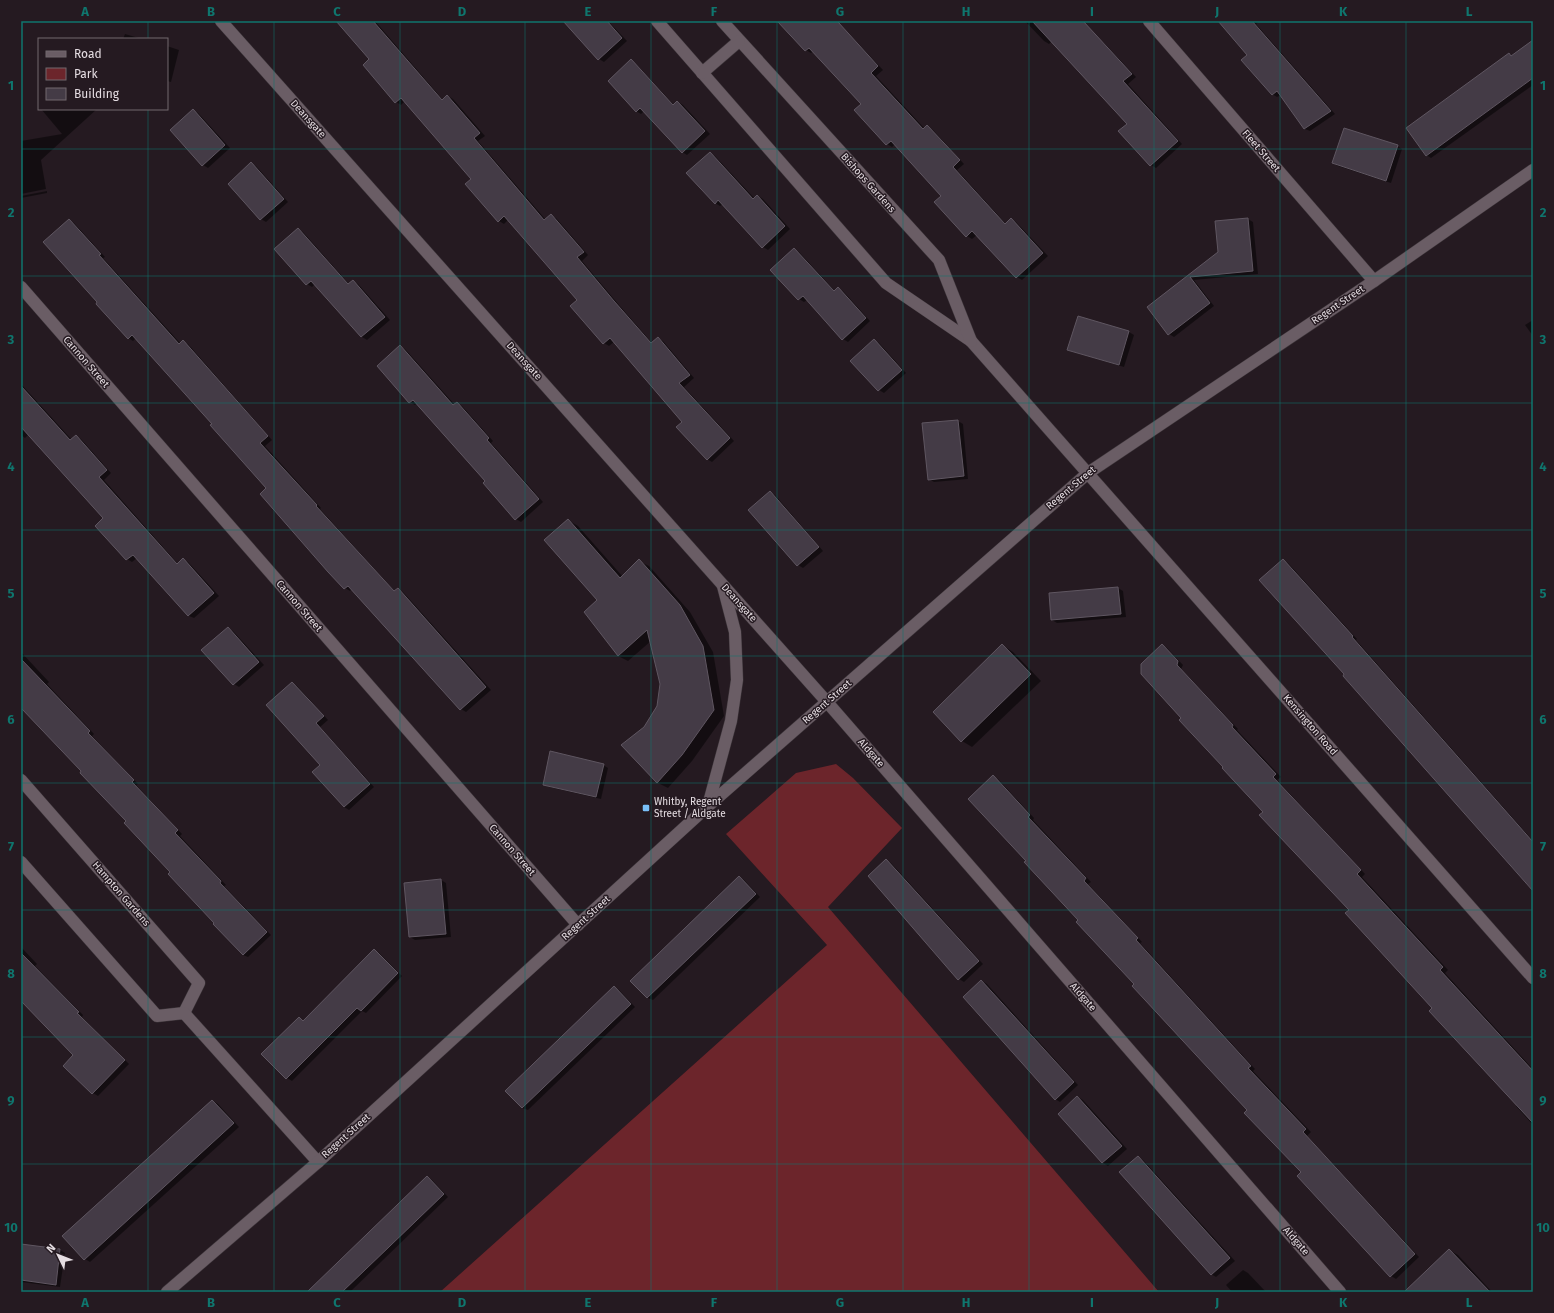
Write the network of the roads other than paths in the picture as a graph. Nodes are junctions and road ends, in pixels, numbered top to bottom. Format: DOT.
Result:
graph roads {
  1 [pos="221,21"];
  2 [pos="657,21"];
  3 [pos="722,21"];
  4 [pos="1149,21"];
  5 [pos="739,41"];
  6 [pos="702,73"];
  7 [pos="1533,170"];
  8 [pos="1374,281"];
  9 [pos="21,287"];
  10 [pos="971,341"];
  11 [pos="1088,472"];
  12 [pos="723,585"];
  13 [pos="827,702"];
  14 [pos="21,780"];
  15 [pos="708,806"];
  16 [pos="21,862"];
  17 [pos="578,925"];
  18 [pos="1533,978"];
  19 [pos="184,1013"];
  20 [pos="318,1162"];
  21 [pos="167,1292"];
  22 [pos="1340,1292"];
  1 -- 12 [label="street, Deansgate"];
  2 -- 6 [label="street, Bishops Gardens"];
  3 -- 5 [label="street, Bishops Gardens"];
  4 -- 8 [label="street, Fleet Street"];
  5 -- 6 [label="street"];
  5 -- 10 [label="street, Bishops Gardens"];
  6 -- 10 [label="street, Bishops Gardens"];
  7 -- 8 [label="street, Regent Street"];
  8 -- 11 [label="street, Regent Street"];
  9 -- 17 [label="street, Cannon Street"];
  10 -- 11 [label="street, Bishops Gardens"];
  11 -- 13 [label="street, Regent Street"];
  11 -- 18 [label="street, Kensington Road"];
  12 -- 13 [label="street, Deansgate"];
  12 -- 15 [label="street"];
  13 -- 15 [label="street, Regent Street"];
  13 -- 22 [label="street, Aldgate"];
  14 -- 19 [label="street, Hampton Gardens"];
  15 -- 17 [label="street, Regent Street"];
  16 -- 19 [label="street"];
  17 -- 20 [label="street, Regent Street"];
  19 -- 20 [label="street"];
  20 -- 21 [label="street, Regent Street"];
}
